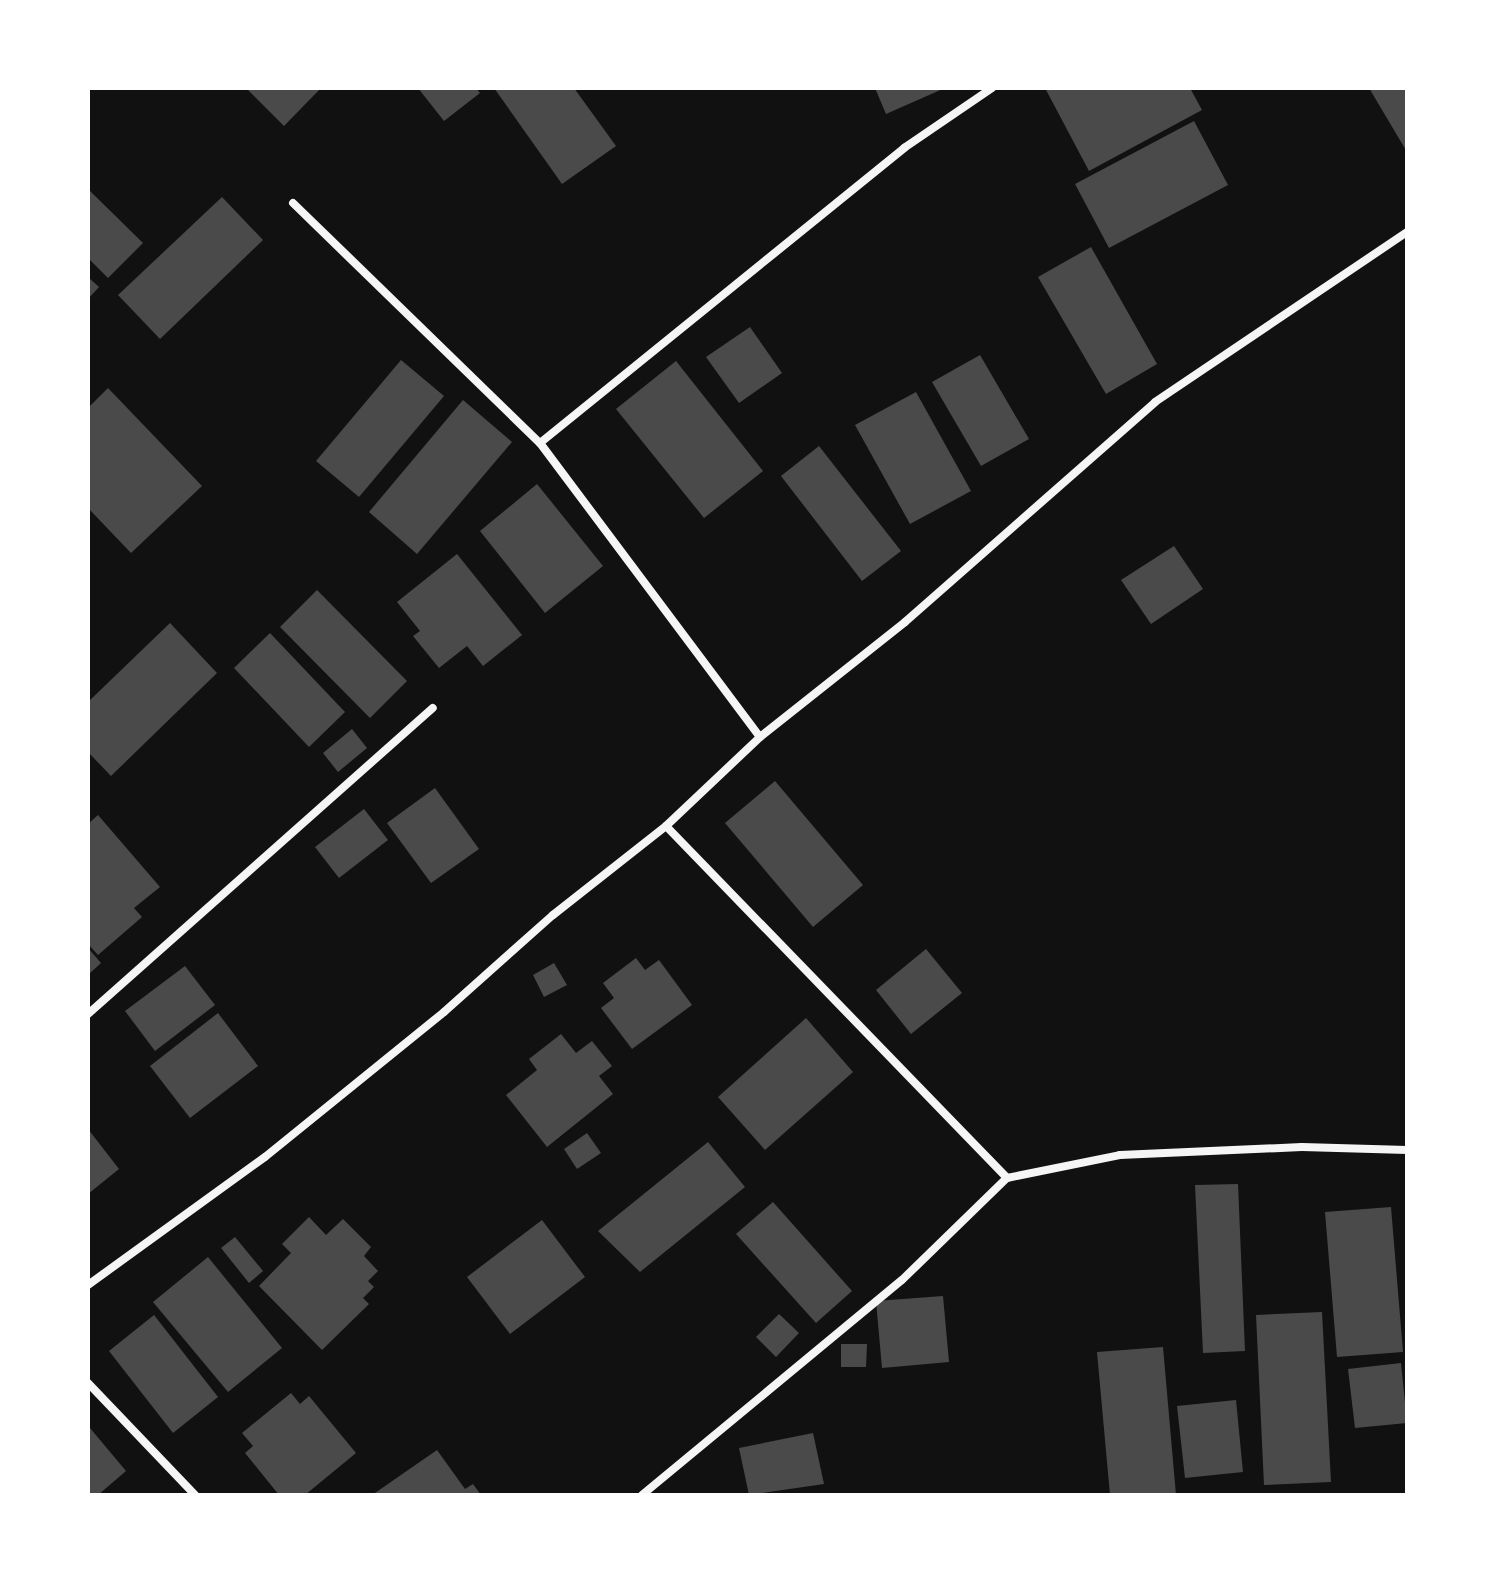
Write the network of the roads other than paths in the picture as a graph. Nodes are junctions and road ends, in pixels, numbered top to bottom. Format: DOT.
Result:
graph roads {
  1 [pos="992,88"];
  2 [pos="293,203"];
  3 [pos="1407,232"];
  4 [pos="540,443"];
  5 [pos="433,708"];
  6 [pos="760,737"];
  7 [pos="666,826"];
  8 [pos="88,1014"];
  9 [pos="1407,1150"];
  10 [pos="1007,1178"];
  11 [pos="88,1285"];
  12 [pos="88,1383"];
  13 [pos="195,1495"];
  14 [pos="642,1495"];
  1 -- 4 [label="street"];
  2 -- 4 [label="street"];
  3 -- 6 [label="street"];
  4 -- 6 [label="street"];
  5 -- 8 [label="street"];
  6 -- 7 [label="street"];
  7 -- 10 [label="street"];
  7 -- 11 [label="street"];
  9 -- 10 [label="street"];
  10 -- 14 [label="street"];
  12 -- 13 [label="street"];
}
